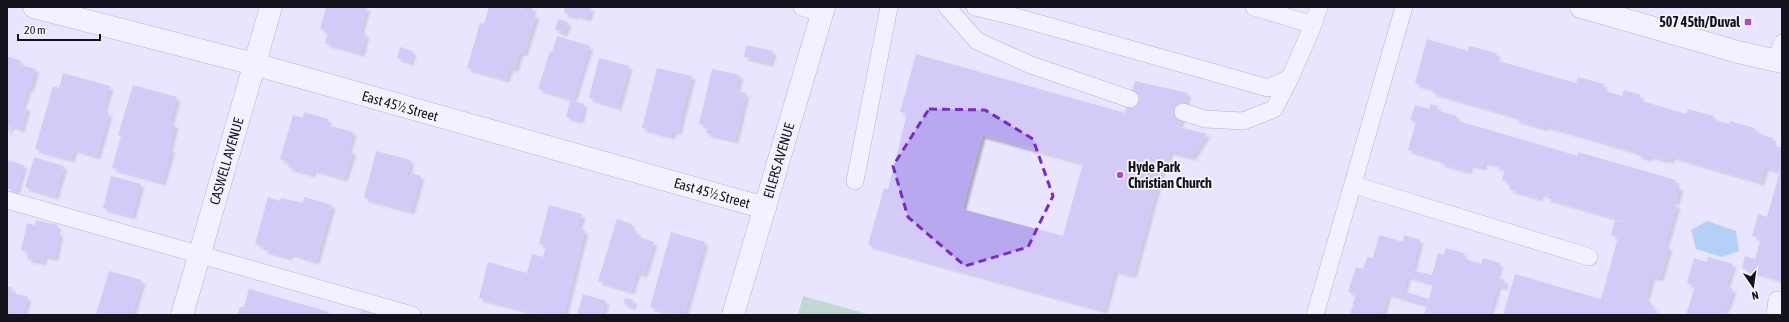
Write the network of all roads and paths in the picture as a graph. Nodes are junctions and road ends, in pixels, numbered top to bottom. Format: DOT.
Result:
graph roads {
  1 [pos="34,7"];
  2 [pos="271,7"];
  3 [pos="889,7"];
  4 [pos="947,7"];
  5 [pos="975,7"];
  6 [pos="1254,7"];
  7 [pos="1319,7"];
  8 [pos="1404,7"];
  9 [pos="1581,7"];
  10 [pos="816,9"];
  11 [pos="1313,25"];
  12 [pos="1780,58"];
  13 [pos="254,64"];
  14 [pos="1290,78"];
  15 [pos="1130,99"];
  16 [pos="1183,112"];
  17 [pos="855,181"];
  18 [pos="1354,184"];
  19 [pos="7,200"];
  20 [pos="765,208"];
  21 [pos="199,255"];
  22 [pos="1589,257"];
  23 [pos="1782,301"];
  24 [pos="182,315"];
  25 [pos="412,315"];
  26 [pos="733,315"];
  27 [pos="1315,315"];
  28 [pos="1775,315"];
  1 -- 13 [label="street, East 45½ Street"];
  2 -- 13 [label="street, CASWELL AVENUE"];
  3 -- 17 [label="lane"];
  4 -- 15 [label="lane"];
  5 -- 14 [label="lane"];
  6 -- 11 [label="lane"];
  7 -- 11 [label="lane"];
  8 -- 18 [label="lane"];
  9 -- 12 [label="street"];
  10 -- 20 [label="street, EILERS AVENUE"];
  11 -- 14 [label="lane"];
  13 -- 20 [label="street, East 45½ Street"];
  13 -- 21 [label="street, CASWELL AVENUE"];
  14 -- 16 [label="lane"];
  18 -- 22 [label="lane"];
  18 -- 27 [label="lane"];
  19 -- 21 [label="lane"];
  20 -- 26 [label="street, EILERS AVENUE"];
  21 -- 24 [label="street, CASWELL AVENUE"];
  21 -- 25 [label="lane"];
  23 -- 28 [label="lane"];
}
